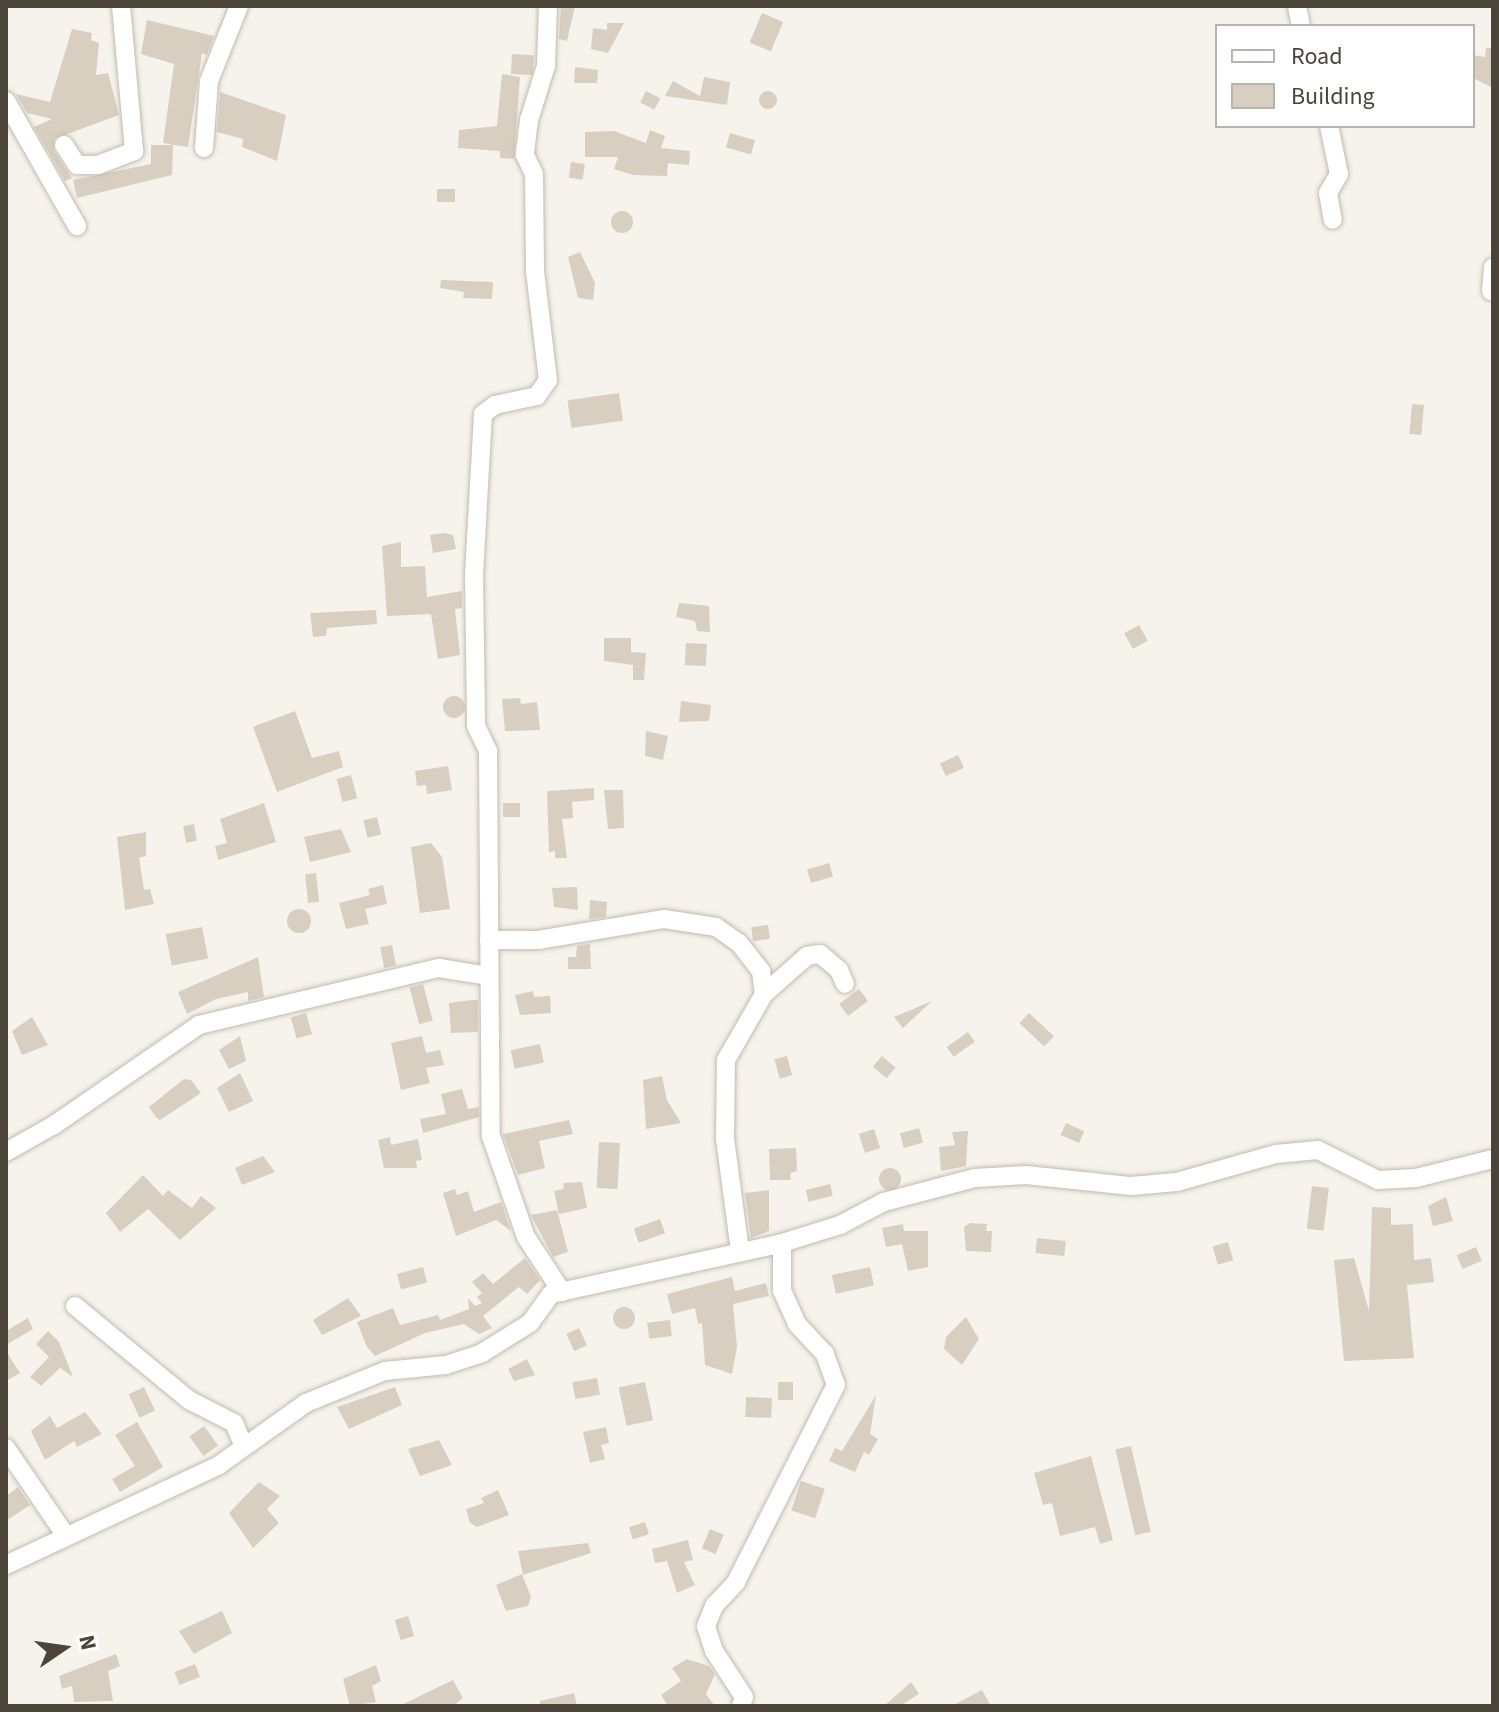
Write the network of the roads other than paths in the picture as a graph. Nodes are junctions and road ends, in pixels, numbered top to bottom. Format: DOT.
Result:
graph roads {
  1 [pos="121,6"];
  2 [pos="239,6"];
  3 [pos="548,6"];
  4 [pos="6,101"];
  5 [pos="1329,128"];
  6 [pos="64,145"];
  7 [pos="204,148"];
  8 [pos="1333,220"];
  9 [pos="77,226"];
  10 [pos="1493,267"];
  11 [pos="1491,291"];
  12 [pos="489,940"];
  13 [pos="489,976"];
  14 [pos="845,984"];
  15 [pos="764,994"];
  16 [pos="6,1152"];
  17 [pos="1493,1159"];
  18 [pos="782,1243"];
  19 [pos="740,1251"];
  20 [pos="562,1292"];
  21 [pos="75,1306"];
  22 [pos="244,1446"];
  23 [pos="6,1448"];
  24 [pos="66,1536"];
  25 [pos="6,1565"];
  26 [pos="741,1706"];
  1 -- 6 [label="street"];
  2 -- 7 [label="street"];
  3 -- 12 [label="street"];
  4 -- 9 [label="street"];
  5 -- 8 [label="street"];
  10 -- 11 [label="street"];
  12 -- 13 [label="street"];
  12 -- 15 [label="street"];
  13 -- 16 [label="street"];
  13 -- 20 [label="street"];
  14 -- 15 [label="street"];
  15 -- 19 [label="street"];
  17 -- 18 [label="street"];
  18 -- 19 [label="street"];
  18 -- 26 [label="street"];
  19 -- 20 [label="street"];
  20 -- 22 [label="street"];
  21 -- 22 [label="street"];
  22 -- 24 [label="street"];
  23 -- 24 [label="street"];
  24 -- 25 [label="street"];
}
